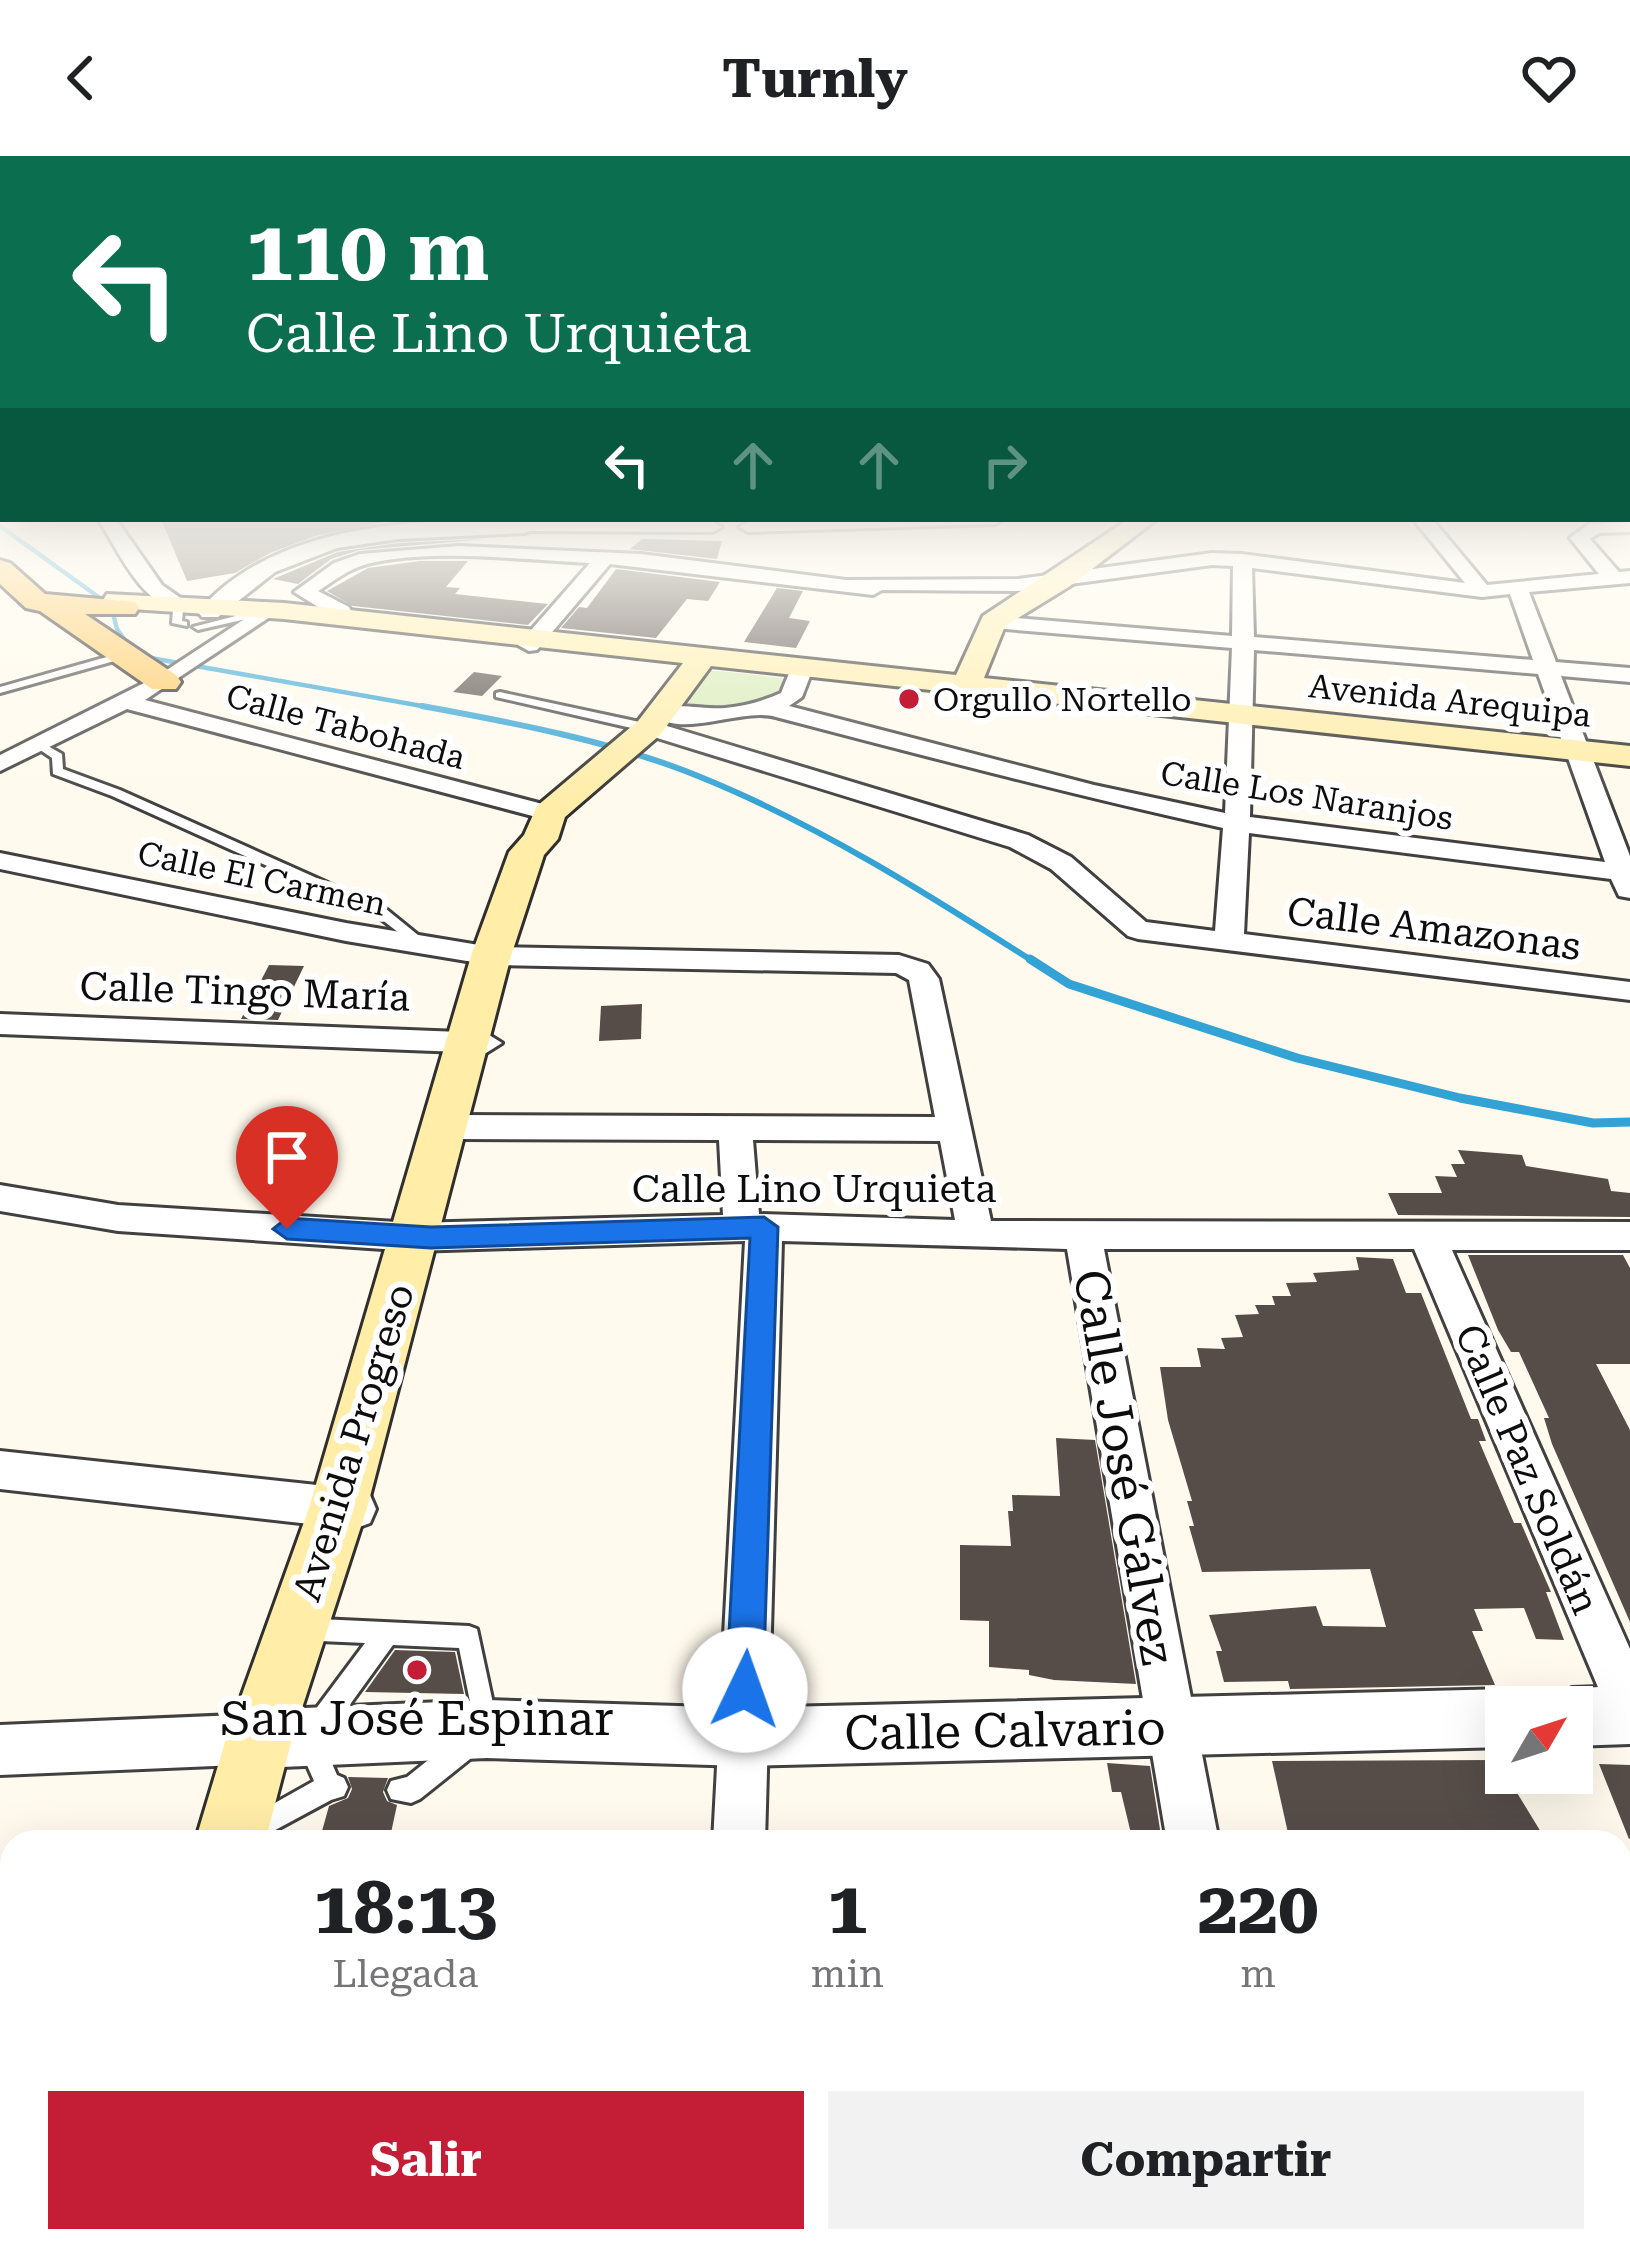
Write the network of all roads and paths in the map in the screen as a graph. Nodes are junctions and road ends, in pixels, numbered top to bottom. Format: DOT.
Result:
graph roads {
  1 [pos="59,610"];
  2 [pos="160,610"];
  3 [pos="187,610"];
  4 [pos="200,610"];
  5 [pos="340,610"];
  6 [pos="559,610"];
  7 [pos="965,610"];
  8 [pos="993,610"];
  9 [pos="1242,610"];
  10 [pos="1525,610"];
  11 [pos="260,613"];
  12 [pos="194,614"];
  13 [pos="983,614"];
  14 [pos="344,617"];
  15 [pos="532,641"];
  16 [pos="1242,643"];
  17 [pos="122,656"];
  18 [pos="687,658"];
  19 [pos="1547,668"];
  20 [pos="802,669"];
  21 [pos="1630,675"];
  22 [pos="173,676"];
  23 [pos="965,687"];
  24 [pos="0,690"];
  25 [pos="500,695"];
  26 [pos="126,702"];
  27 [pos="769,708"];
  28 [pos="1244,718"];
  29 [pos="652,724"];
  30 [pos="39,745"];
  31 [pos="1580,754"];
  32 [pos="1630,760"];
  33 [pos="0,764"];
  34 [pos="1234,824"];
  35 [pos="544,826"];
  36 [pos="3,866"];
  37 [pos="1628,879"];
  38 [pos="1229,942"];
  39 [pos="427,948"];
  40 [pos="501,956"];
  41 [pos="1630,991"];
  42 [pos="0,1024"];
  43 [pos="479,1042"];
  44 [pos="458,1127"];
  45 [pos="735,1128"];
  46 [pos="956,1130"];
  47 [pos="0,1198"];
  48 [pos="753,1227"];
  49 [pos="1426,1232"];
  50 [pos="1083,1233"];
  51 [pos="976,1235"];
  52 [pos="1630,1236"];
  53 [pos="422,1237"];
  54 [pos="0,1470"];
  55 [pos="347,1509"];
  56 [pos="320,1630"];
  57 [pos="387,1633"];
  58 [pos="1630,1706"];
  59 [pos="1630,1715"];
  60 [pos="1593,1716"];
  61 [pos="1485,1719"];
  62 [pos="1172,1726"];
  63 [pos="487,1729"];
  64 [pos="743,1737"];
  65 [pos="0,1750"];
  66 [pos="304,1758"];
  67 [pos="400,1790"];
  68 [pos="256,1830"];
  69 [pos="739,1830"];
  70 [pos="1191,1830"];
  1 -- 17 [label="main road"];
  2 -- 12 [label="main road, Avenida Arequipa"];
  3 -- 12 [label="street"];
  4 -- 12 [label="street"];
  5 -- 14 [label="street"];
  6 -- 15 [label="street"];
  7 -- 13 [label="street"];
  8 -- 13 [label="main road"];
  9 -- 16 [label="street"];
  10 -- 19 [label="street"];
  11 -- 12 [label="main road, Avenida Arequipa"];
  11 -- 14 [label="main road, Avenida Arequipa"];
  11 -- 15 [label="main road, Avenida Arequipa"];
  11 -- 22 [label="street"];
  13 -- 16 [label="street"];
  13 -- 23 [label="main road"];
  14 -- 15 [label="main road, Avenida Arequipa"];
  15 -- 18 [label="main road, Avenida Arequipa"];
  16 -- 19 [label="street"];
  16 -- 28 [label="street"];
  17 -- 22 [label="main road"];
  17 -- 24 [label="lane"];
  18 -- 20 [label="main road, Avenida Arequipa"];
  18 -- 29 [label="main road"];
  19 -- 21 [label="street"];
  19 -- 31 [label="street"];
  20 -- 23 [label="main road, Avenida Arequipa"];
  20 -- 27 [label="street"];
  22 -- 26 [label="street"];
  23 -- 28 [label="main road, Avenida Arequipa"];
  25 -- 29 [label="lane"];
  26 -- 30 [label="street"];
  26 -- 35 [label="street, Calle Tabohada"];
  27 -- 29 [label="street"];
  27 -- 34 [label="street, Calle Los Naranjos"];
  28 -- 31 [label="main road, Avenida Arequipa"];
  28 -- 34 [label="street"];
  29 -- 35 [label="main road"];
  29 -- 38 [label="street, Calle Amazonas"];
  30 -- 33 [label="street"];
  30 -- 39 [label="lane"];
  31 -- 32 [label="main road, Avenida Arequipa"];
  31 -- 37 [label="street"];
  34 -- 37 [label="street, Calle Los Naranjos"];
  34 -- 38 [label="street"];
  35 -- 40 [label="main road, Avenida Progreso"];
  36 -- 39 [label="street, Calle El Carmen"];
  38 -- 41 [label="street, Calle Amazonas"];
  39 -- 40 [label="street, Calle El Carmen"];
  40 -- 43 [label="main road, Avenida Progreso"];
  40 -- 46 [label="street, Calle El Carmen"];
  42 -- 43 [label="street, Calle Tingo María"];
  43 -- 44 [label="main road, Avenida Progreso"];
  43 -- 53 [label="main road, Avenida Progreso"];
  44 -- 45 [label="street"];
  44 -- 53 [label="main road, Avenida Progreso"];
  45 -- 46 [label="street"];
  45 -- 48 [label="street"];
  46 -- 51 [label="street"];
  47 -- 53 [label="street, Calle Lino Urquieta"];
  48 -- 51 [label="street, Calle Lino Urquieta"];
  48 -- 53 [label="street, Calle Lino Urquieta"];
  48 -- 64 [label="street"];
  49 -- 50 [label="street, Calle Lino Urquieta"];
  49 -- 52 [label="street, Calle Lino Urquieta"];
  49 -- 58 [label="street, Calle Paz Soldán"];
  50 -- 51 [label="street, Calle Lino Urquieta"];
  50 -- 62 [label="street, Calle José Gálvez"];
  53 -- 55 [label="main road, Avenida Progreso"];
  54 -- 55 [label="street"];
  55 -- 56 [label="main road, Avenida Progreso"];
  55 -- 66 [label="main road, Avenida Progreso"];
  56 -- 57 [label="lane"];
  56 -- 66 [label="main road, Avenida Progreso"];
  57 -- 63 [label="lane"];
  57 -- 66 [label="lane"];
  59 -- 60 [label="street"];
  61 -- 62 [label="street, Calle Calvario"];
  62 -- 64 [label="street, Calle Calvario"];
  62 -- 70 [label="street, Calle José Gálvez"];
  63 -- 64 [label="street, Calle Calvario"];
  63 -- 66 [label="street, Calle Calvario"];
  63 -- 67 [label="lane"];
  64 -- 69 [label="street"];
  65 -- 66 [label="street, Calle Calvario"];
  66 -- 68 [label="main road, Avenida Progreso"];
}
